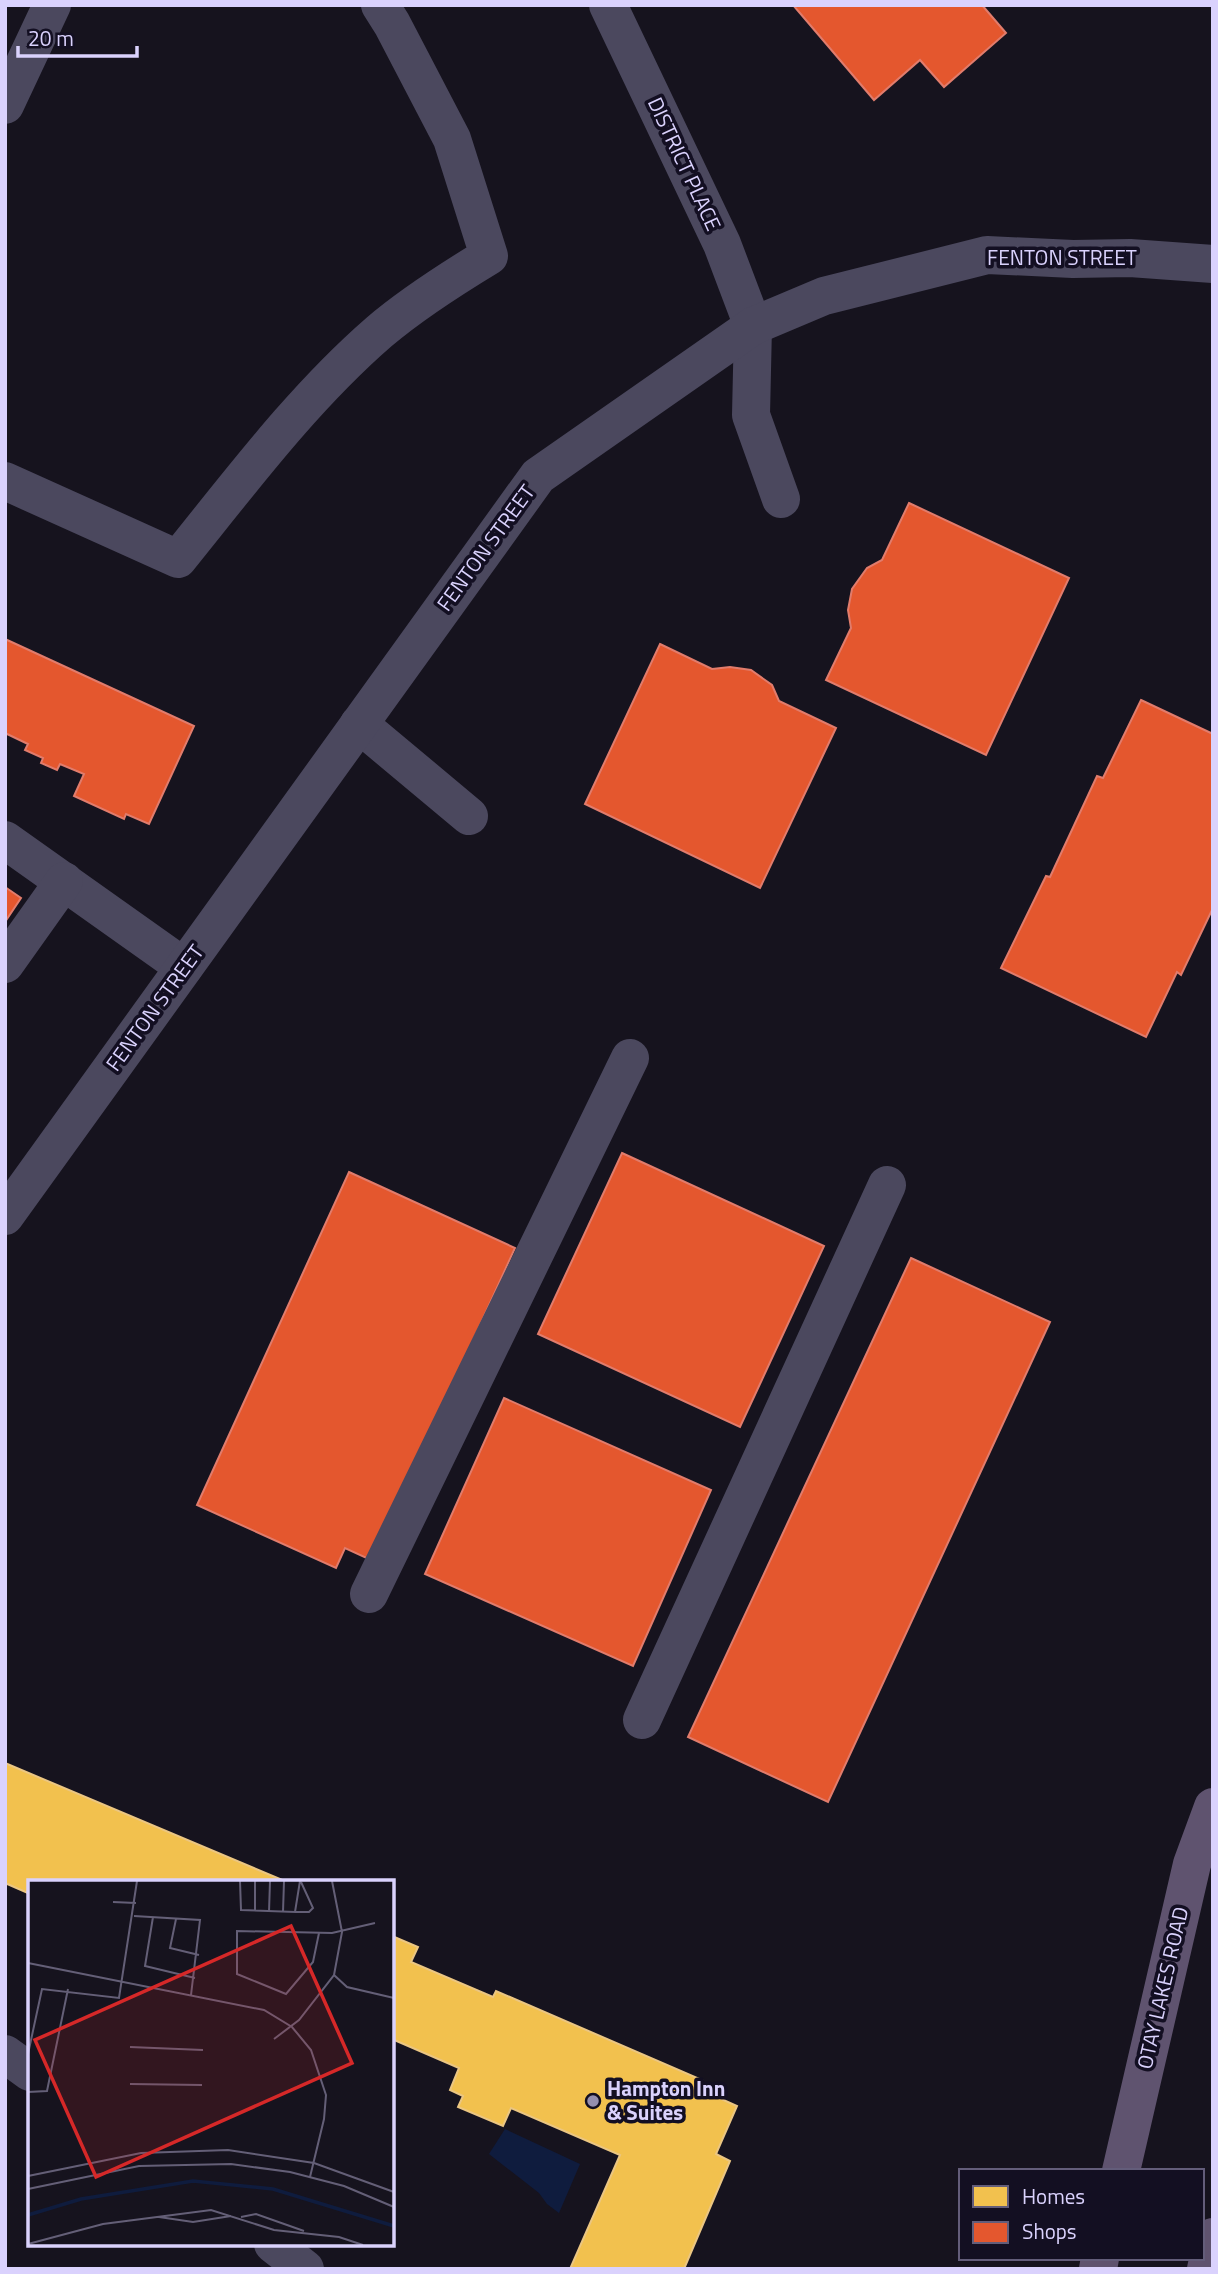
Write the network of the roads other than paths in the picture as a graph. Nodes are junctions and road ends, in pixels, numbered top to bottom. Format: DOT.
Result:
graph roads {
  1 [pos="52,5"];
  2 [pos="380,5"];
  3 [pos="608,5"];
  4 [pos="5,105"];
  5 [pos="1213,264"];
  6 [pos="752,326"];
  7 [pos="5,481"];
  8 [pos="782,499"];
  9 [pos="359,724"];
  10 [pos="469,816"];
  11 [pos="5,840"];
  12 [pos="64,881"];
  13 [pos="5,964"];
  14 [pos="184,967"];
  15 [pos="630,1058"];
  16 [pos="887,1185"];
  17 [pos="5,1216"];
  18 [pos="369,1594"];
  19 [pos="642,1720"];
  20 [pos="1213,1807"];
  21 [pos="5,2054"];
  22 [pos="28,2071"];
  23 [pos="1121,2169"];
  24 [pos="1213,2238"];
  25 [pos="276,2246"];
  26 [pos="305,2269"];
  27 [pos="1206,2269"];
  1 -- 4 [label="street"];
  2 -- 7 [label="street"];
  3 -- 6 [label="street, DISTRICT PLACE"];
  5 -- 6 [label="street, FENTON STREET"];
  6 -- 8 [label="street"];
  6 -- 9 [label="street, FENTON STREET"];
  9 -- 10 [label="street"];
  9 -- 14 [label="street, FENTON STREET"];
  11 -- 12 [label="street"];
  12 -- 13 [label="street"];
  12 -- 14 [label="street"];
  14 -- 17 [label="street, FENTON STREET"];
  15 -- 18 [label="street"];
  16 -- 19 [label="street"];
  20 -- 23 [label="main road, OTAY LAKES ROAD"];
  21 -- 22 [label="street"];
  24 -- 27 [label="main road"];
  25 -- 26 [label="street"];
}
